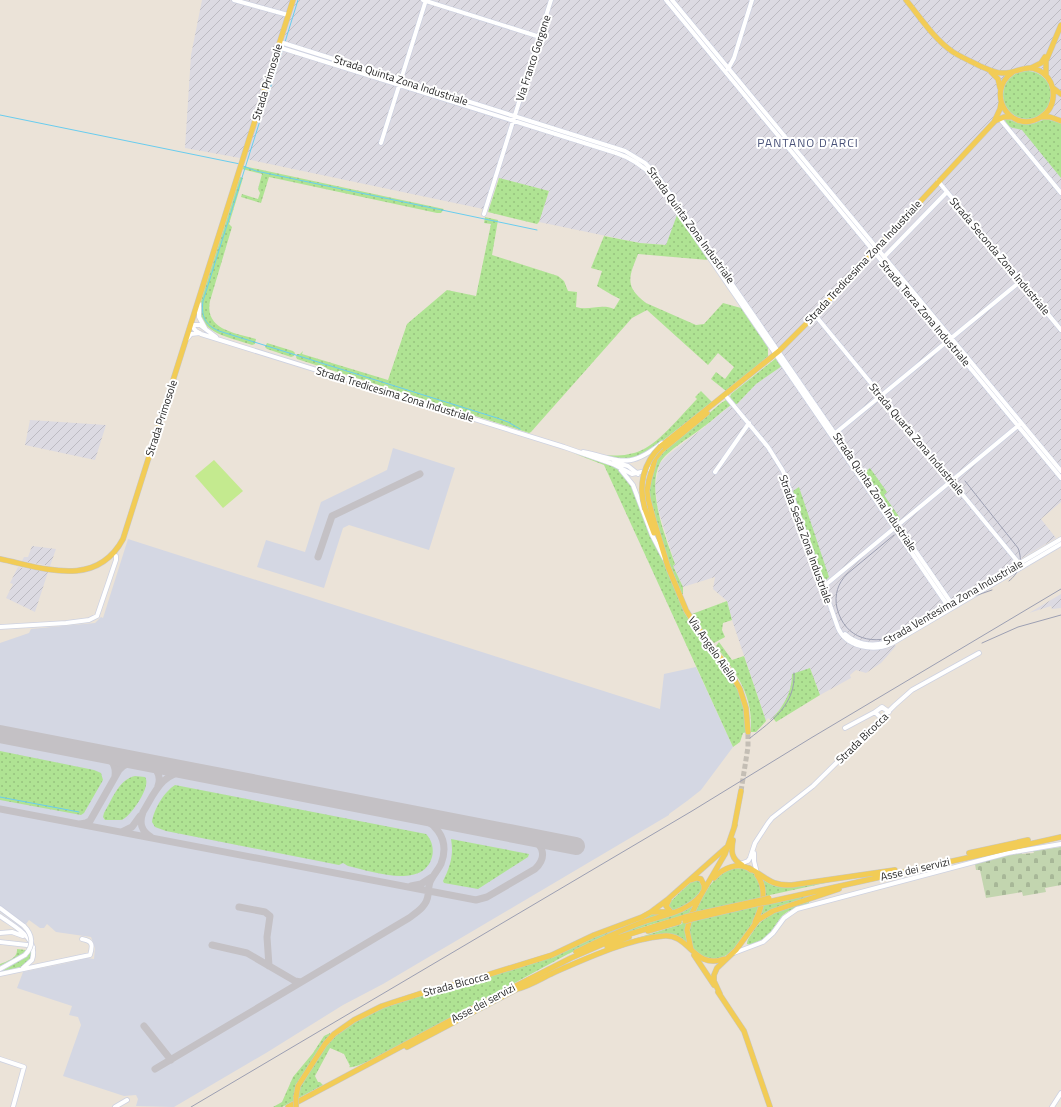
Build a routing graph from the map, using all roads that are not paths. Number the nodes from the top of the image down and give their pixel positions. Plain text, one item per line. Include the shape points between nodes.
1 (234, 0) edge
2 (293, 0) edge
3 (425, 0) edge
4 (551, 0) edge
5 (666, 0) edge
6 (672, 0) edge
7 (678, 0) edge
8 (752, 0) edge
9 (906, 0) edge
10 (676, 5) junction
11 (674, 10) junction
12 (288, 16) junction
13 (1061, 25) edge
14 (540, 37) junction
15 (279, 44) junction
16 (1049, 52) junction
17 (1030, 68) junction
18 (987, 69) junction
19 (727, 70) junction
20 (1013, 72) junction
21 (1046, 76) junction
22 (400, 82) junction
23 (1053, 88) junction
24 (1000, 90) junction
25 (1061, 94) edge
26 (1001, 103) junction
27 (1013, 117) junction
28 (1041, 117) junction
29 (514, 118) junction
30 (1000, 119) junction
31 (1061, 121) edge
32 (994, 122) junction
33 (381, 143) dead end
34 (628, 155) junction
35 (938, 181) junction
36 (947, 192) junction
37 (1061, 193) edge
38 (484, 214) dead end
39 (875, 250) junction
40 (884, 257) junction
41 (900, 281) junction
42 (1021, 281) junction
43 (201, 292) junction
44 (815, 315) junction
45 (191, 325) junction
46 (205, 328) junction
47 (1061, 330) edge
48 (201, 334) junction
49 (216, 338) junction
50 (950, 340) junction
51 (186, 341) junction
52 (769, 345) junction
53 (777, 353) junction
54 (768, 361) junction
55 (725, 395) junction
56 (881, 396) junction
57 (698, 416) junction
58 (749, 423) junction
59 (1020, 425) junction
60 (834, 435) junction
61 (1029, 436) junction
62 (574, 450) junction
63 (588, 453) junction
64 (655, 459) junction
65 (618, 467) junction
66 (1061, 471) edge
67 (715, 472) dead end
68 (638, 474) junction
69 (1061, 478) edge
70 (952, 481) junction
71 (647, 491) junction
72 (896, 526) junction
73 (1061, 539) edge
74 (1061, 544) edge
75 (1050, 548) junction
76 (116, 556) dead end
77 (664, 558) junction
78 (0, 559) edge
79 (1021, 565) junction
80 (668, 567) junction
81 (823, 586) junction
82 (951, 606) junction
83 (0, 627) edge
84 (838, 628) joint
85 (979, 653) dead end
86 (875, 712) junction
87 (889, 712) junction
88 (882, 719) junction
89 (845, 728) dead end
90 (748, 732) tunnel mouth
91 (740, 791) tunnel mouth
92 (735, 825) junction
93 (1061, 833) edge
94 (1061, 837) edge
95 (758, 839) junction
96 (1061, 844) edge
97 (729, 845) junction
98 (744, 866) junction
99 (924, 867) junction
100 (895, 870) junction
101 (757, 873) junction
102 (759, 879) junction
103 (687, 883) junction
104 (707, 884) junction
105 (677, 891) junction
106 (702, 892) junction
107 (768, 900) junction
108 (0, 908) edge
109 (651, 912) junction
110 (673, 912) junction
111 (0, 916) edge
112 (685, 919) junction
113 (752, 928) junction
114 (1, 934) edge
115 (82, 939) dead end
116 (744, 940) junction
117 (30, 941) junction
118 (0, 942) edge
119 (757, 946) junction
120 (33, 947) junction
121 (692, 952) junction
122 (730, 955) junction
123 (0, 969) edge
124 (21, 970) junction
125 (0, 974) edge
126 (516, 989) junction
127 (504, 992) junction
128 (720, 994) junction
129 (0, 1060) edge
130 (1061, 1093) edge
131 (127, 1100) dead end
132 (13, 1107) edge
133 (115, 1107) edge
134 (288, 1107) edge
135 (296, 1107) edge
136 (770, 1107) edge
137 (1052, 1107) edge

1 - 12 street
2 - 12 main road, Strada Primosole
3 - 14 street
3 - 22 street
4 - 14 street, Via Franco Gorgone
5 - 11 street, Strada Terza Zona Industriale
6 - 10 street, Strada Terza Zona Industriale
7 - 10 street
8 - 19 street via 734,58
9 - 18 main road via 940,41 966,60
10 - 11 street
10 - 19 street, Strada Terza Zona Industriale
11 - 19 street, Strada Terza Zona Industriale
12 - 15 main road, Strada Primosole
13 - 16 main road
14 - 29 street, Via Franco Gorgone
15 - 22 street, Strada Quinta Zona Industriale
15 - 43 main road, Strada Primosole
16 - 17 main road via 1041,63
16 - 21 main road
17 - 20 main road
17 - 21 main road
18 - 20 main road via 1003,73
18 - 24 main road via 998,79
19 - 39 street, Strada Terza Zona Industriale
20 - 24 main road via 1004,80
21 - 23 main road
22 - 29 street, Strada Quinta Zona Industriale
22 - 33 street
23 - 25 main road
23 - 28 main road via 1052,105
24 - 26 main road
26 - 27 main road via 1006,112
26 - 32 main road
27 - 28 main road via 1021,121 1033,121
27 - 30 main road
28 - 31 main road
29 - 34 street, Strada Quinta Zona Industriale
29 - 38 street, Via Franco Gorgone
30 - 32 main road
30 - 37 street
32 - 35 main road, Strada Tredicesima Zona Industriale
34 - 52 street, Strada Quinta Zona Industriale via 655,178
34 - 53 street, Strada Quinta Zona Industriale via 645,162 658,174
35 - 36 street, Strada Seconda Zona Industriale
35 - 39 main road, Strada Tredicesima Zona Industriale
36 - 40 street
36 - 42 street, Strada Seconda Zona Industriale
39 - 40 street, Strada Terza Zona Industriale
39 - 41 street, Strada Terza Zona Industriale
39 - 44 main road, Strada Tredicesima Zona Industriale
40 - 41 street, Strada Terza Zona Industriale
41 - 50 street, Strada Terza Zona Industriale
42 - 47 street, Strada Seconda Zona Industriale
42 - 50 street
43 - 45 main road, Strada Primosole
43 - 46 street via 198,313
44 - 53 main road, Strada Tredicesima Zona Industriale
44 - 56 street, Strada Quarta Zona Industriale
45 - 46 street via 198,324
45 - 48 street
45 - 51 main road, Strada Primosole
46 - 49 street
48 - 49 street, Strada Tredicesima Zona Industriale
48 - 51 street via 191,334
49 - 62 street, Strada Tredicesima Zona Industriale
50 - 56 street
50 - 59 street, Strada Terza Zona Industriale
51 - 78 main road, Strada Primosole via 125,531 115,550 95,566 71,572
52 - 53 street, Strada Quinta Zona Industriale
52 - 54 street
53 - 54 main road, Strada Tredicesima Zona Industriale
53 - 60 street, Strada Quinta Zona Industriale
54 - 55 main road, Strada Tredicesima Zona Industriale
55 - 57 main road
55 - 58 street, Strada Sesta Zona Industriale
55 - 64 main road
56 - 60 street
56 - 70 street, Strada Quarta Zona Industriale
57 - 63 street via 637,459 615,460
57 - 77 main road, bridge via 661,446 650,461 643,478 645,509
58 - 67 street
58 - 81 street, Strada Sesta Zona Industriale via 783,471
59 - 61 street, Strada Terza Zona Industriale
59 - 70 street
60 - 72 street, Strada Quinta Zona Industriale
61 - 66 street, Strada Terza Zona Industriale
61 - 69 street, Strada Terza Zona Industriale
62 - 63 street
62 - 65 street
63 - 68 street via 628,466
64 - 68 street via 646,471
64 - 71 main road
65 - 68 street
65 - 77 street via 633,485 652,535
68 - 71 street
70 - 72 street
70 - 79 street, Strada Quarta Zona Industriale
71 - 80 main road
72 - 81 street
72 - 82 street, Strada Quinta Zona Industriale
73 - 75 street, Strada Ventesima Zona Industriale
74 - 75 street, Strada Ventesima Zona Industriale
75 - 79 street, Strada Ventesima Zona Industriale
76 - 83 street via 97,616 89,620 66,623
77 - 80 main road
79 - 82 street, Strada Ventesima Zona Industriale
80 - 90 main road, Via Angelo Aiello via 690,617 738,683 744,702
81 - 84 street, Strada Sesta Zona Industriale
82 - 84 street, Strada Ventesima Zona Industriale via 884,647 867,648 848,640
85 - 87 street, Strada Bicocca via 912,690
86 - 87 street via 882,707
86 - 88 street
86 - 89 street
87 - 88 street, Strada Bicocca
88 - 95 street, Strada Bicocca via 813,786 772,818
91 - 92 main road
92 - 97 main road
92 - 98 main road via 732,853 734,860
93 - 100 main road, Asse dei servizi
94 - 99 main road, Asse dei servizi
95 - 98 street
95 - 101 street via 754,857
96 - 119 street via 1008,853 797,909 784,918 769,938
97 - 103 main road
97 - 104 main road
98 - 101 main road
98 - 102 main road
98 - 104 main road via 723,870
99 - 107 main road, Asse dei servizi
99 - 113 main road via 840,889 773,911 758,920
100 - 101 main road via 787,885 773,883
100 - 107 main road, Asse dei servizi
101 - 102 street
102 - 113 main road via 763,901
103 - 105 main road
103 - 106 main road via 699,878 704,883
104 - 106 main road
105 - 109 main road
105 - 110 main road via 666,904 667,909
106 - 110 main road via 690,906
106 - 121 main road via 687,930
107 - 112 main road, bridge
108 - 123 street, bridge via 30,932 32,941 25,955
109 - 110 main road
109 - 135 main road, Strada Bicocca, bridge via 552,955 382,1006 354,1020 325,1044 298,1086
110 - 127 main road via 590,945 517,982
111 - 117 street
112 - 126 main road, Asse dei servizi via 598,950
112 - 127 main road, Asse dei servizi via 640,930 590,949
113 - 116 main road
114 - 117 street via 12,932
115 - 124 street via 91,942 90,955
116 - 119 street via 747,946
116 - 122 main road
117 - 120 street
118 - 120 street
119 - 122 street
120 - 124 street via 32,960
121 - 122 main road via 708,961 720,960
121 - 126 main road via 676,937 657,937 627,944
121 - 128 main road
122 - 128 main road via 720,964 714,975
124 - 125 street
126 - 135 main road, Asse dei servizi
127 - 134 main road, Asse dei servizi
128 - 136 main road via 744,1031
129 - 132 street via 24,1067
130 - 137 street
131 - 133 street

